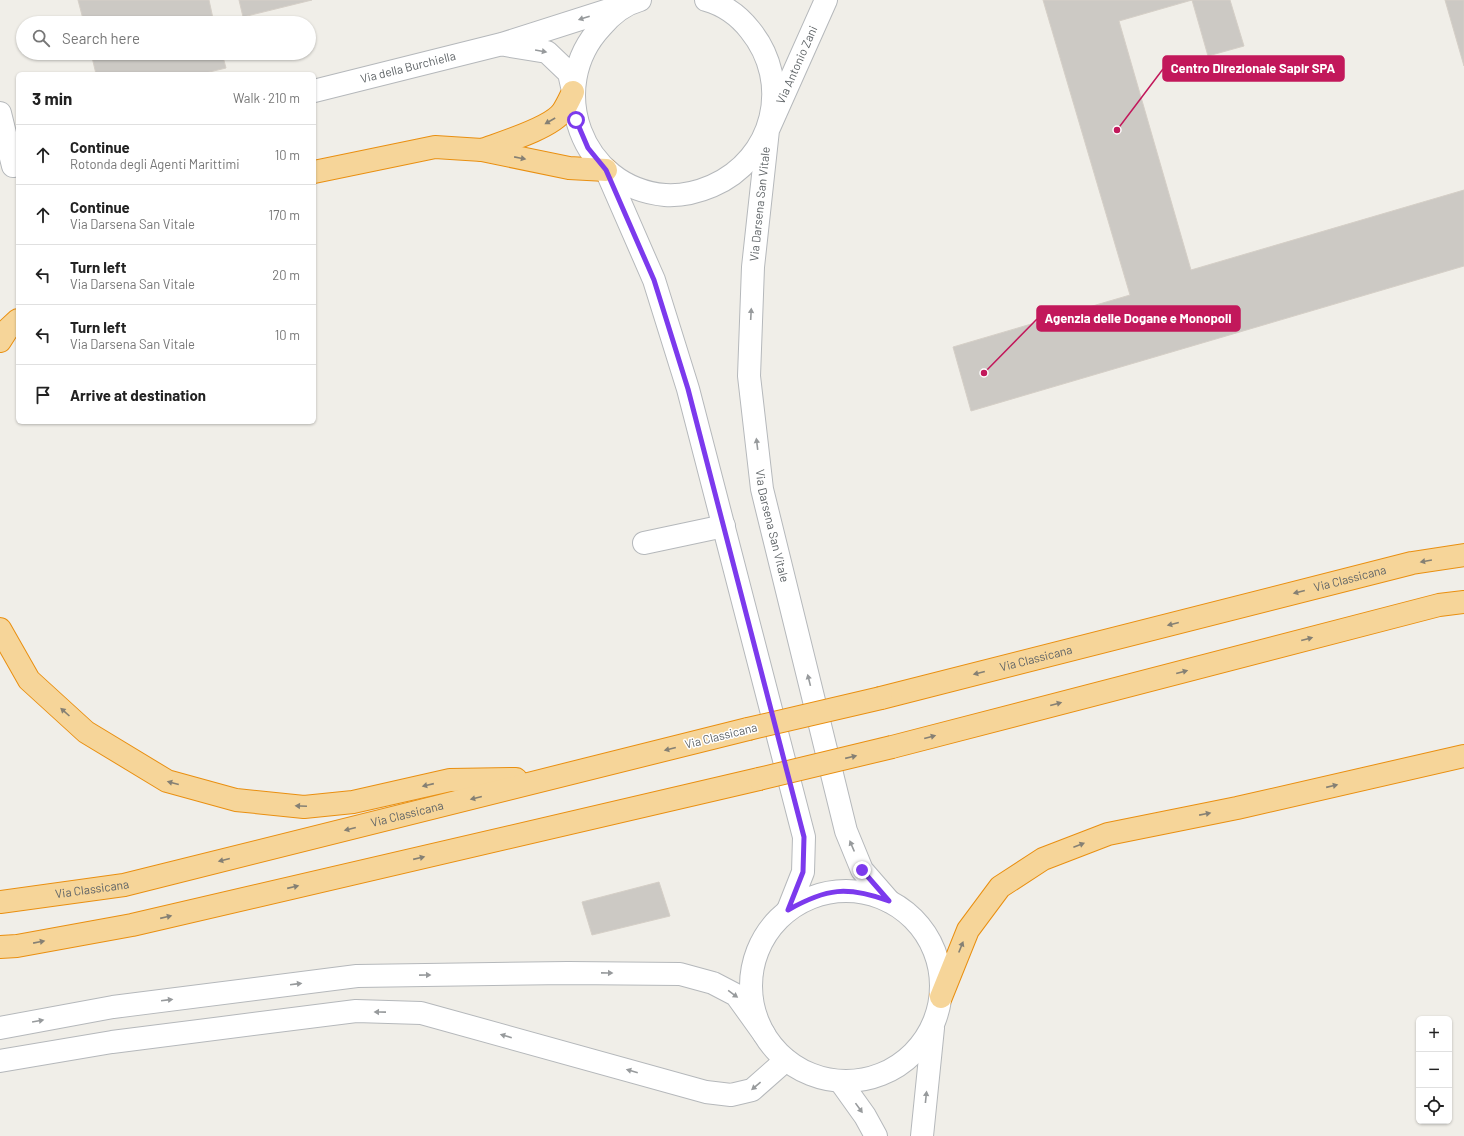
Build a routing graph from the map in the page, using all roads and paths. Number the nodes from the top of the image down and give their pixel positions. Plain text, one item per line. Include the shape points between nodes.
1 (706, 0) edge
2 (826, 0) edge
3 (637, 1) edge
4 (502, 44) junction
5 (316, 90) edge
6 (573, 92) junction
7 (0, 113) edge
8 (768, 130) junction
9 (482, 150) junction
10 (10, 167) edge
11 (606, 170) junction
12 (316, 172) edge
13 (16, 308) edge
14 (0, 319) edge
15 (16, 322) edge
16 (0, 341) edge
17 (724, 526) junction
18 (644, 543) dead end
19 (1464, 555) edge
20 (1464, 602) edge
21 (0, 629) edge
22 (1464, 756) edge
23 (551, 779) junction
24 (889, 901) junction
25 (0, 902) edge
26 (788, 910) junction
27 (0, 947) edge
28 (941, 996) junction
29 (934, 1024) junction
30 (0, 1028) edge
31 (764, 1034) junction
32 (786, 1060) junction
33 (0, 1061) edge
34 (840, 1081) junction
35 (876, 1136) edge
36 (922, 1136) edge

1 - 8 street via 716,3 742,20 760,43 772,71 774,101
2 - 8 street, Via Antonio Zani
3 -> 4 street, Via della Burchiella
3 - 6 street via 610,16 591,38 578,64
4 - 5 street, Via della Burchiella
4 -> 6 street, Via della Burchiella via 547,52 569,73
6 -> 9 highway via 563,112 555,119 535,130
6 - 11 street via 576,120 588,148
7 - 10 street
8 - 11 street via 751,158 727,180 697,192 665,195 634,187
24 -> 8 street, Via Darsena San Vitale via 862,870 846,830 762,489 748,376 753,267
9 -> 11 highway via 569,168
9 - 12 highway via 435,147
11 - 17 street, Via Darsena San Vitale via 654,280 688,389
13 - 14 highway
15 - 16 highway
17 - 18 street
17 - 26 street, Via Darsena San Vitale via 804,837 803,872
19 -> 23 highway, Via Classicana, bridge via 1412,563
27 -> 20 highway, bridge via 132,925 758,779 892,747 1439,605
23 -> 21 highway via 450,780 353,802 304,807 236,800 167,781 86,732 29,680
28 -> 22 highway via 968,930 1000,887 1043,859 1108,834 1238,808
23 -> 25 highway, Via Classicana via 124,885
24 - 26 street, Via Darsena San Vitale via 864,892 838,891 812,897
24 - 28 street, Via Darsena San Vitale via 913,917 930,940 940,968
26 - 31 street, Via Darsena San Vitale via 767,932 760,945 751,975 753,1005
28 - 29 street, Via Darsena San Vitale
29 - 34 street, Via Darsena San Vitale via 918,1049 896,1068 869,1079
36 -> 29 street, Via Darsena San Vitale
30 -> 31 street via 114,1007 357,976 568,973 680,974 713,983 736,995
31 - 32 street, Via Darsena San Vitale
32 -> 33 street via 752,1090 731,1095 706,1092 421,1013 356,1011 112,1042
32 - 34 street, Via Darsena San Vitale via 811,1075
34 -> 35 street

